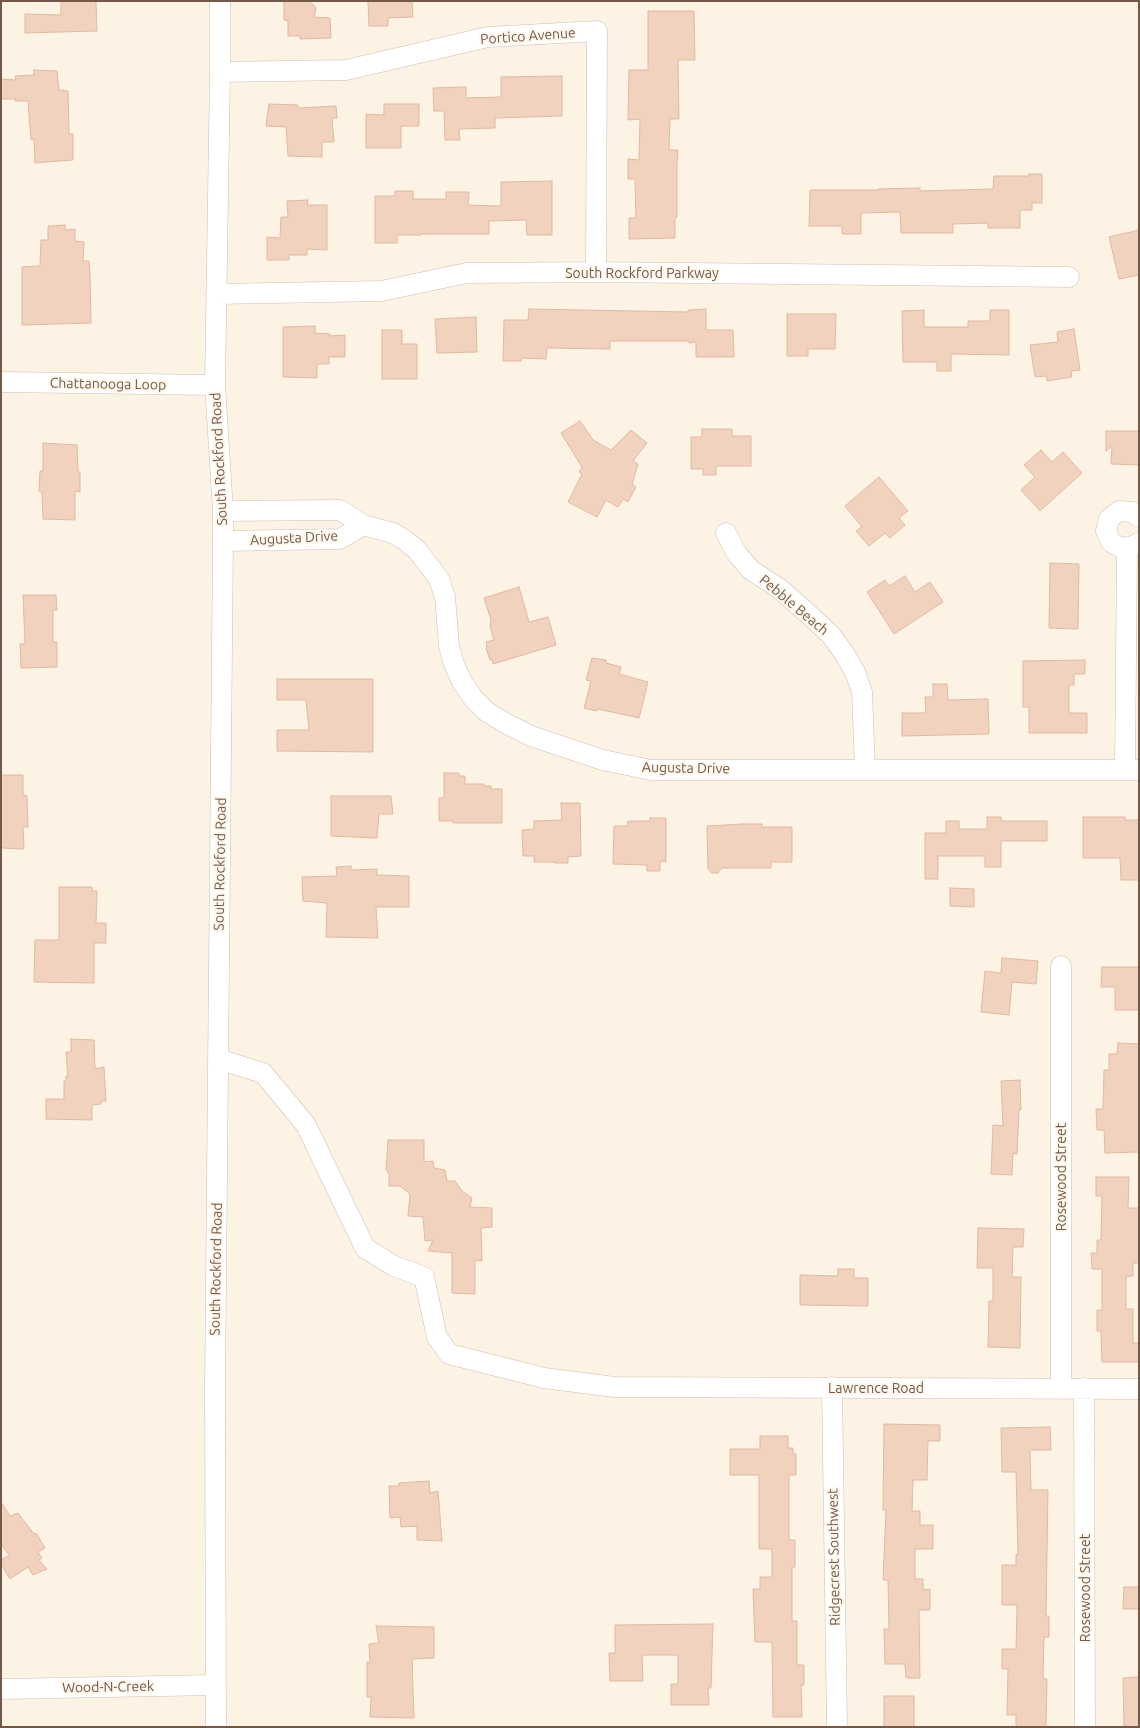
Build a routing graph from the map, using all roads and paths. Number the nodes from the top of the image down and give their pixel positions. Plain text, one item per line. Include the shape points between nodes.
1 (220, 1) edge
2 (220, 72) junction
3 (596, 272) junction
4 (1069, 277) dead end
5 (216, 294) junction
6 (1, 382) edge
7 (215, 385) junction
8 (223, 511) junction
9 (1139, 517) edge
10 (363, 525) junction
11 (726, 532) dead end
12 (223, 541) junction
13 (1133, 545) edge
14 (865, 769) junction
15 (1132, 770) edge
16 (1061, 966) dead end
17 (218, 1059) junction
18 (832, 1388) junction
19 (1061, 1388) junction
20 (1084, 1388) junction
21 (1139, 1388) edge
22 (215, 1685) junction
23 (1, 1689) edge
24 (216, 1727) edge
25 (837, 1727) edge
26 (1085, 1727) edge

1 - 2 street, South Rockford Road
2 - 3 street, Portico Avenue via 346,70 488,37 597,31
2 - 5 street, South Rockford Road
3 - 4 street, South Rockford Parkway
3 - 5 street, South Rockford Parkway via 467,273 381,291
5 - 7 street, South Rockford Road
6 - 7 street, Chattanooga Loop
7 - 8 street, South Rockford Road
8 - 10 street, Augusta Drive via 340,510
8 - 12 street, South Rockford Road
9 - 13 street via 1132,512 1119,511 1106,525 1111,542 1121,548
10 - 12 street, Augusta Drive via 340,539
10 - 14 street, Augusta Drive via 386,531 416,550 439,579 445,596 449,646 462,682 487,712 531,736 603,760 650,770
11 - 14 street, Pebble Beach via 737,554 751,570 806,611 831,634 844,652 862,692
12 - 17 street, South Rockford Road
13 - 15 street
14 - 15 street, Augusta Drive
16 - 19 street, Rosewood Street
17 - 18 street, Lawrence Road via 263,1074 306,1125 365,1248 394,1266 424,1277 437,1337 449,1354 544,1378 614,1387
17 - 22 street, South Rockford Road
18 - 19 street, Lawrence Road
18 - 25 street, Ridgecrest Southwest
19 - 20 street, Lawrence Road
20 - 21 street, Lawrence Road
20 - 26 street, Rosewood Street
22 - 23 street, Wood-N-Creek
22 - 24 street, South Rockford Road

